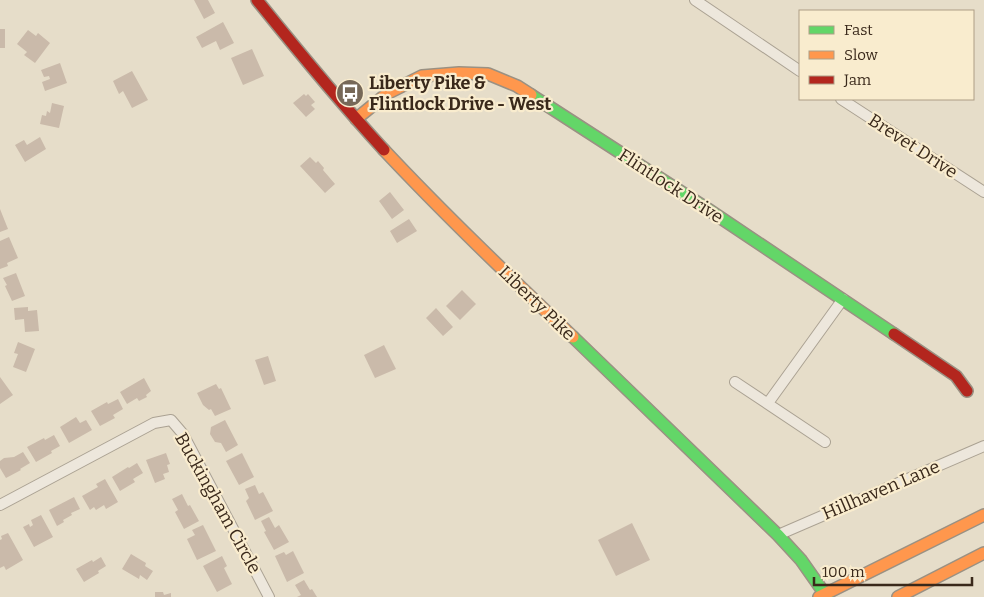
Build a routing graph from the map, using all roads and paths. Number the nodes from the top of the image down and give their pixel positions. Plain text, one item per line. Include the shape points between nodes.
1 (257, 0) edge
2 (695, 0) edge
3 (799, 70) edge
4 (843, 100) edge
5 (356, 119) junction
6 (984, 192) edge
7 (842, 299) junction
8 (735, 382) dead end
9 (966, 391) dead end
10 (768, 403) junction
11 (825, 442) dead end
12 (984, 446) edge
13 (0, 505) edge
14 (984, 515) edge
15 (778, 535) junction
16 (984, 553) edge
17 (824, 596) edge
18 (269, 597) edge
19 (898, 597) edge

1 - 5 main road, Liberty Pike
2 - 3 street
4 - 6 street, Brevet Drive
5 - 7 main road, Flintlock Drive via 388,94 422,76 488,74 517,86
5 - 15 main road, Liberty Pike via 422,191
7 - 9 main road, Flintlock Drive via 951,372
7 - 10 street
8 - 10 street
10 - 11 street
12 - 15 street, Hillhaven Lane
13 - 18 street, Buckingham Circle via 154,423 171,420 183,434
14 - 17 main road
15 - 17 main road, Liberty Pike via 801,560
16 - 19 main road

